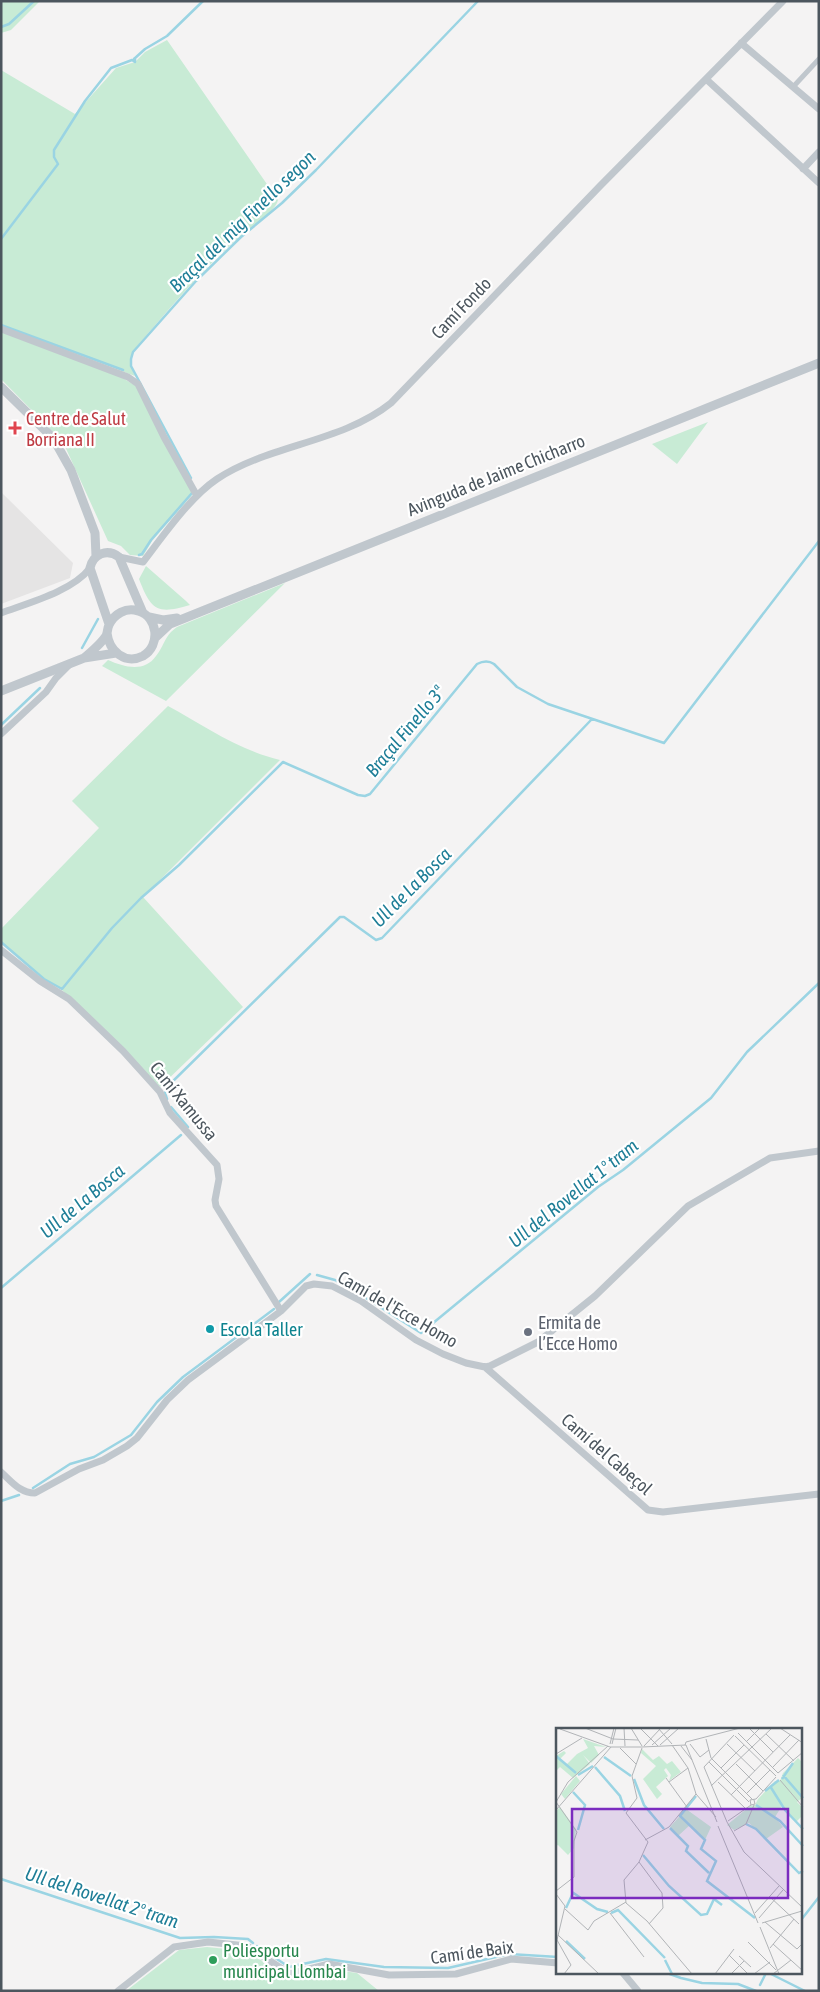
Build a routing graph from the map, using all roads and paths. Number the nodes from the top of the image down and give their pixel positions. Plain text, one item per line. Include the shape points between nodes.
1 (782, 1) edge
2 (741, 43) junction
3 (819, 59) edge
4 (706, 79) junction
5 (793, 87) junction
6 (819, 109) edge
7 (819, 152) edge
8 (803, 168) junction
9 (819, 183) edge
10 (1, 329) edge
11 (819, 363) edge
12 (1, 387) edge
13 (197, 496) junction
14 (95, 533) junction
15 (115, 555) junction
16 (96, 556) junction
17 (90, 568) junction
18 (1, 614) edge
19 (146, 615) junction
20 (185, 618) junction
21 (108, 629) junction
22 (155, 638) junction
23 (116, 653) junction
24 (84, 658) junction
25 (72, 662) junction
26 (1, 691) edge
27 (1, 734) edge
28 (1, 950) edge
29 (819, 1151) edge
30 (281, 1311) junction
31 (485, 1367) junction
32 (1, 1472) edge
33 (819, 1494) edge
34 (556, 1962) edge
35 (624, 1974) edge
36 (118, 1991) edge
37 (638, 1991) edge

1 - 2 street, Camí Fondo
2 - 4 street, Camí Fondo
2 - 5 street
3 - 5 street
4 - 8 street
4 - 13 street, Camí Fondo via 391,403 369,418 231,471
5 - 6 street
7 - 8 street
8 - 9 street
10 - 13 street via 128,377 138,384
11 - 20 street, Avinguda de Jaime Chicharro
12 - 14 street via 53,438 71,470
13 - 15 street, Camí Fondo via 143,562
14 - 15 street
14 - 16 street
15 - 16 street via 106,552
15 - 19 street
16 - 17 street
17 - 18 street via 68,587
17 - 21 street
19 - 20 street via 163,620
19 - 21 street via 126,610 116,615
19 - 22 street via 154,627
20 - 22 street via 170,624
21 - 23 street via 109,644
21 - 24 street via 96,648
22 - 23 street via 151,648 137,658 126,658
23 - 24 street
24 - 25 street
25 - 26 street
25 - 27 street via 46,692
28 - 30 street, Camí Xamussa via 40,981 70,999 98,1026 160,1092 170,1113 217,1165 216,1206
29 - 31 street via 770,1158 688,1206 596,1296 538,1342
30 - 31 street, Camí de l'Ecce Homo via 306,1286 332,1286 361,1301 416,1340 443,1354
30 - 32 street, Camí de l'Ecce Homo via 188,1380 167,1400 137,1438 115,1454 78,1469 35,1493 21,1490
31 - 33 street, Camí del Cabeçol via 648,1510 663,1512
34 - 36 street, Camí de Baix via 511,1959 456,1974 390,1975 329,1964 290,1974 247,1946 208,1942 174,1947
35 - 37 street

